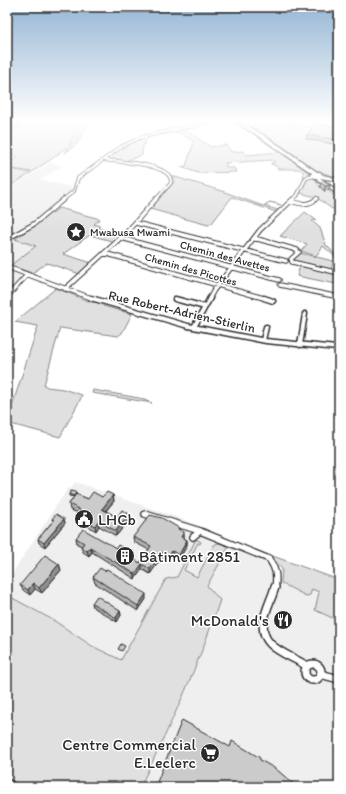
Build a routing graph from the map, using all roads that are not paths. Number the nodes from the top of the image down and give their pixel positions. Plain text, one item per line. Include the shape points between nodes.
1 (293, 159) edge
2 (104, 160) joint
3 (317, 176) junction
4 (339, 180) edge
5 (339, 194) edge
6 (317, 198) dead end
7 (291, 201) junction
8 (136, 223) junction
9 (121, 238) junction
10 (254, 238) junction
11 (7, 239) edge
12 (245, 250) junction
13 (104, 253) junction
14 (286, 261) dead end
15 (7, 267) edge
16 (232, 267) junction
17 (339, 273) edge
18 (27, 275) junction
19 (279, 280) dead end
20 (280, 285) dead end
21 (218, 286) junction
22 (65, 289) junction
23 (7, 297) edge
24 (339, 297) edge
25 (175, 299) dead end
26 (273, 301) dead end
27 (205, 307) junction
28 (305, 314) dead end
29 (194, 327) junction
30 (266, 327) dead end
31 (263, 340) junction
32 (300, 345) junction
33 (339, 346) edge
34 (145, 514) dead end
35 (200, 531) junction
36 (193, 538) dead end
37 (307, 666) junction
38 (320, 674) junction
39 (339, 679) edge
40 (7, 783) edge
41 (13, 787) edge

1 - 3 main road
2 - 8 street via 153,167 164,171 170,178 170,186
2 - 11 street via 78,178 76,188 72,192 22,232
3 - 4 main road
3 - 5 main road
3 - 7 street via 306,178 298,195
6 - 7 street via 309,204
7 - 10 street
8 - 9 street
8 - 12 street
9 - 13 street
9 - 16 street, Chemin des Avettes
10 - 12 street
10 - 17 street via 298,251 292,262
12 - 14 street
12 - 16 street
13 - 21 street, Chemin des Picottes
13 - 22 street
15 - 18 street, Rue Robert-Adrien-Stierlin
16 - 19 street, Chemin des Avettes
16 - 21 street
18 - 22 street, Rue Robert-Adrien-Stierlin
18 - 23 street
20 - 24 street
21 - 26 street, Chemin des Picottes
21 - 27 street
22 - 29 street, Rue Robert-Adrien-Stierlin via 108,304
25 - 27 street
27 - 29 street
28 - 32 street
29 - 31 street, Rue Robert-Adrien-Stierlin
30 - 31 street, Rue Robert-Adrien-Stierlin
31 - 32 street, Rue Robert-Adrien-Stierlin
32 - 33 street, Rue Robert-Adrien-Stierlin
34 - 35 street
35 - 36 street
35 - 37 street via 264,556 274,563 277,580 263,622 264,634 276,649
37 - 38 street via 316,666
37 - 38 street via 305,673 310,679 317,680
38 - 39 street
40 - 41 street

